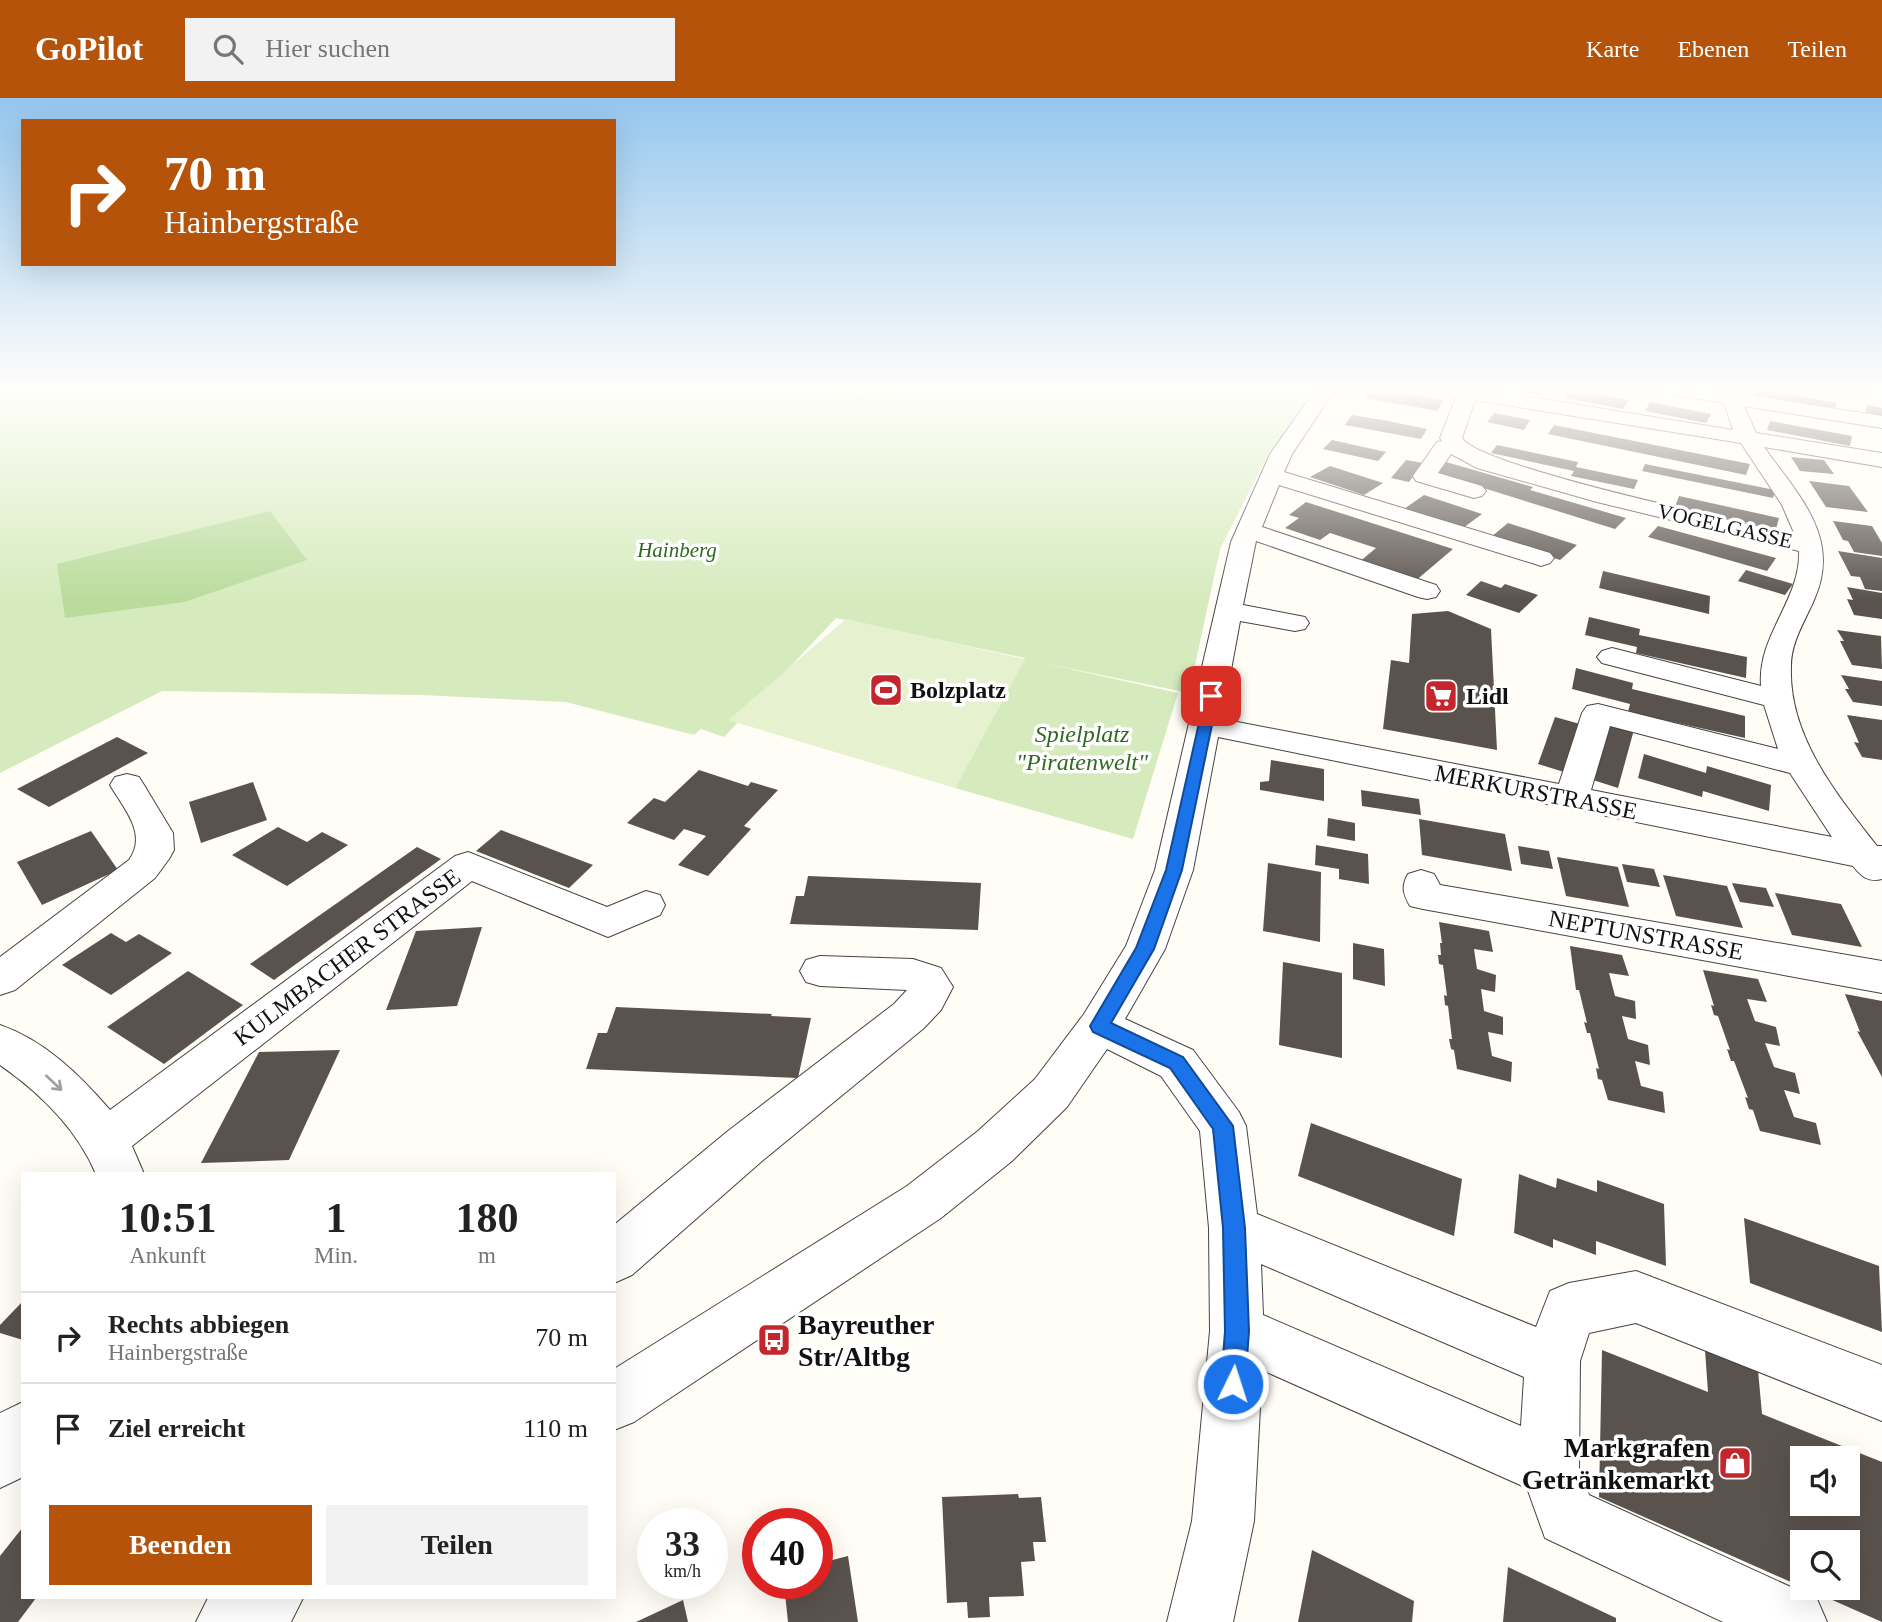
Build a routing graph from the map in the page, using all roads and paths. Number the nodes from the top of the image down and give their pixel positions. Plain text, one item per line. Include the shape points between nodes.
1 (1279, 459) edge
2 (1436, 459) edge
3 (1476, 459) edge
4 (1764, 459) edge
5 (1271, 475) junction
6 (1474, 491) dead end
7 (1248, 530) junction
8 (1811, 546) junction
9 (1541, 558) dead end
10 (1427, 591) dead end
11 (1229, 611) junction
12 (1295, 623) dead end
13 (1612, 657) dead end
14 (1777, 699) junction
15 (1205, 725) junction
16 (1803, 766) junction
17 (127, 785) dead end
18 (1571, 799) junction
19 (1877, 864) edge
20 (1421, 883) dead end
21 (646, 905) dead end
22 (820, 971) dead end
23 (1882, 977) edge
24 (0, 979) edge
25 (1099, 1026) junction
26 (0, 1043) edge
27 (112, 1157) edge
28 (1234, 1228) junction
29 (616, 1256) edge
30 (1237, 1331) junction
31 (1552, 1362) junction
32 (1882, 1393) edge
33 (616, 1401) edge
34 (21, 1433) edge
35 (0, 1459) edge
36 (1549, 1468) junction
37 (269, 1599) edge
38 (271, 1599) edge
39 (229, 1622) edge
40 (280, 1622) edge
41 (1200, 1622) edge
42 (1794, 1622) edge

1 - 5 street
2 - 6 street via 1424,476
3 - 8 street, VOGELGASSE via 1605,497
4 - 8 street via 1799,510
5 - 7 street
5 - 9 street
7 - 10 street
7 - 11 street
8 - 14 street via 1813,570 1777,653
11 - 12 street
11 - 15 street
13 - 14 street
14 - 16 street
15 - 18 street, MERKURSTRASSE
15 - 25 street via 1174,870 1145,949
16 - 18 street via 1598,713
16 - 19 street
17 - 24 street via 155,833 156,850 142,869
18 - 19 street, MERKURSTRASSE
20 - 23 street, NEPTUNSTRASSE via 1423,896
21 - 27 street, KULMBACHER STRASSE via 608,923 468,865
22 - 29 street via 913,975 926,979 932,988 909,1016
25 - 28 street via 1177,1063 1223,1126
25 - 33 street via 1051,1093 995,1146 924,1202
26 -> 27 street via 25,1056 59,1087
28 - 30 street
28 - 31 street
30 - 36 street
30 - 41 street via 1223,1521
31 - 32 street via 1569,1310 1636,1297
31 - 36 street
34 - 35 street
36 - 42 street via 1567,1516
37 - 39 street
38 - 40 street

